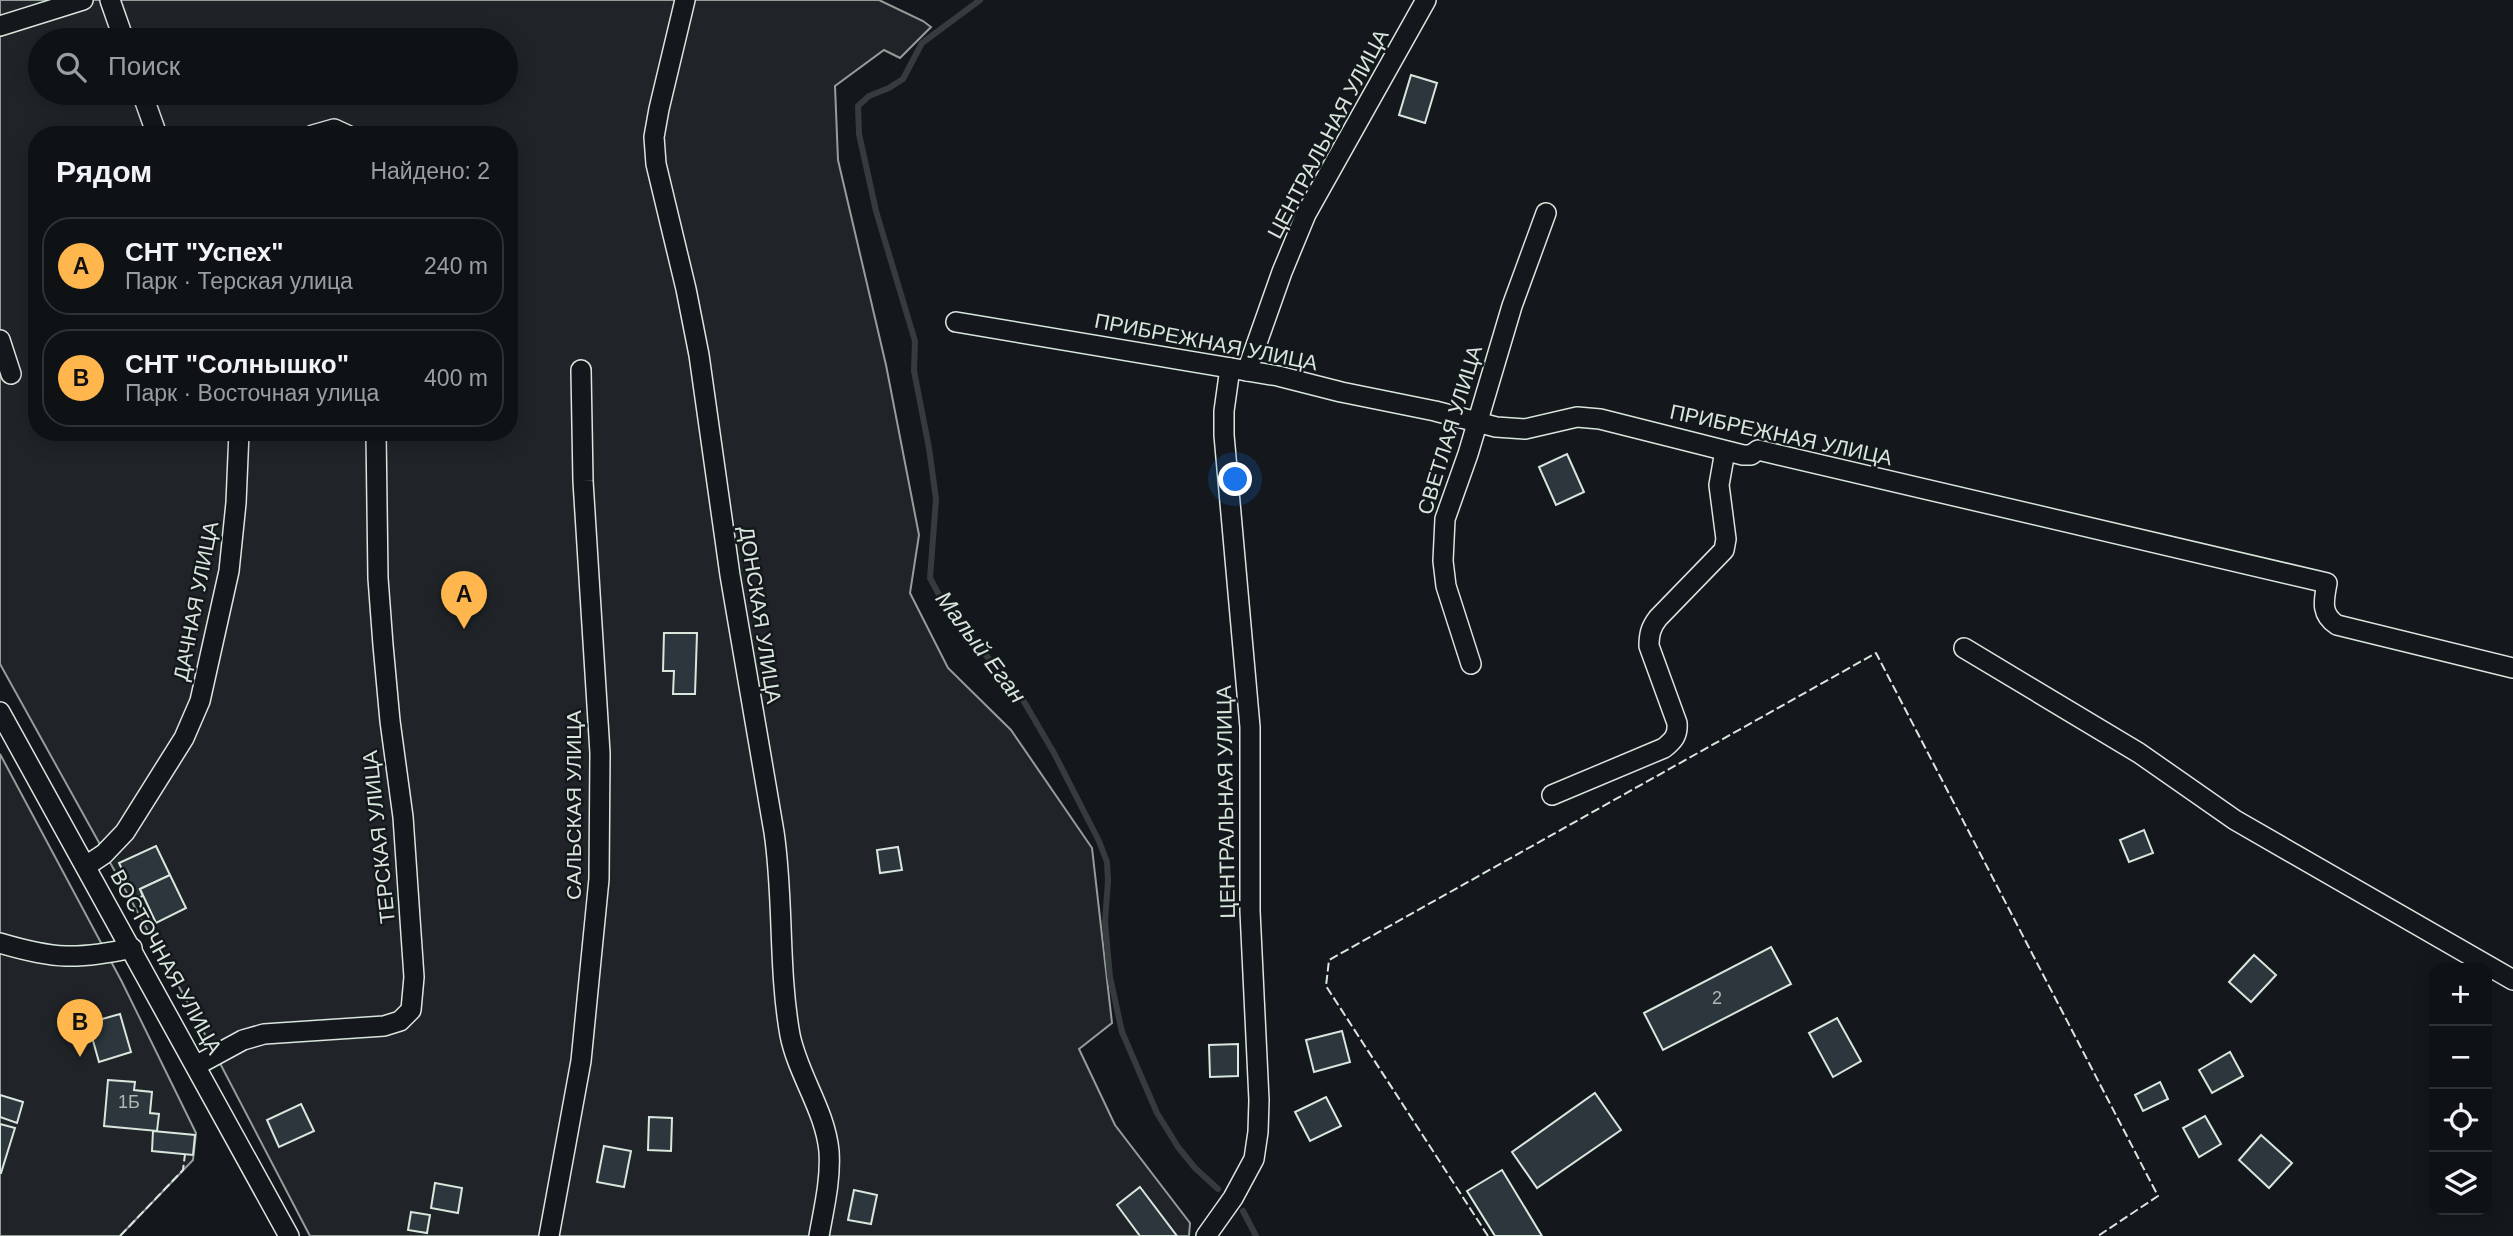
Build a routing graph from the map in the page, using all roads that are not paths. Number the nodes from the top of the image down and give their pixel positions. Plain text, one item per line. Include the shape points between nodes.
1 (83, 0) edge
2 (110, 0) edge
3 (685, 0) edge
4 (1426, 0) edge
5 (0, 26) edge
6 (120, 28) edge
7 (146, 105) edge
8 (154, 126) edge
9 (1546, 213) dead end
10 (956, 322) dead end
11 (0, 340) edge
12 (581, 370) dead end
13 (1238, 370) junction
14 (11, 373) dead end
15 (1477, 422) junction
16 (239, 441) edge
17 (376, 441) edge
18 (1726, 451) junction
19 (1964, 648) dead end
20 (1471, 664) dead end
21 (2513, 668) edge
22 (0, 712) edge
23 (1552, 796) dead end
24 (86, 866) junction
25 (0, 943) edge
26 (132, 948) junction
27 (2513, 980) edge
28 (197, 1065) junction
29 (1210, 1230) edge
30 (289, 1236) edge
31 (549, 1236) edge
32 (819, 1236) edge

1 - 5 street
2 - 6 street
3 - 32 street, ДОНСКАЯ УЛИЦА via 654,137 656,164 699,355 732,588 774,832 790,1036 829,1150
4 - 13 street, ЦЕНТРАЛЬНАЯ УЛИЦА via 1306,214
7 - 8 street
9 - 15 street, СВЕТЛАЯ УЛИЦА
10 - 13 street, ПРИБРЕЖНАЯ УЛИЦА
11 - 14 street
12 - 31 street, САЛЬСКАЯ УЛИЦА via 583,481 600,753 599,879 581,1061
13 - 15 street, ПРИБРЕЖНАЯ УЛИЦА
13 - 29 street, ЦЕНТРАЛЬНАЯ УЛИЦА via 1224,411 1224,435 1250,727 1250,911 1259,1110 1254,1159
15 - 18 street, ПРИБРЕЖНАЯ УЛИЦА via 1525,429 1577,417 1600,418
15 - 20 street, СВЕТЛАЯ УЛИЦА via 1445,519 1443,539 1446,586
16 - 24 street, ДАЧНАЯ УЛИЦА via 229,572 200,701 184,738 125,832
17 - 28 street, ТЕРСКАЯ УЛИЦА via 378,578 409,882 414,977 411,1010 400,1021 384,1026 264,1034
18 - 21 street, ПРИБРЕЖНАЯ УЛИЦА via 1751,455 1758,450 2327,583 2325,612 2337,625
18 - 23 street via 1719,485 1724,550 1651,626 1649,636 1678,733 1664,748
19 - 27 street via 2139,753 2235,820
22 - 24 street, ВОСТОЧНАЯ УЛИЦА
24 - 26 street, ВОСТОЧНАЯ УЛИЦА
25 - 26 street via 51,957 101,955
26 - 28 street, ВОСТОЧНАЯ УЛИЦА
28 - 30 street, ВОСТОЧНАЯ УЛИЦА

